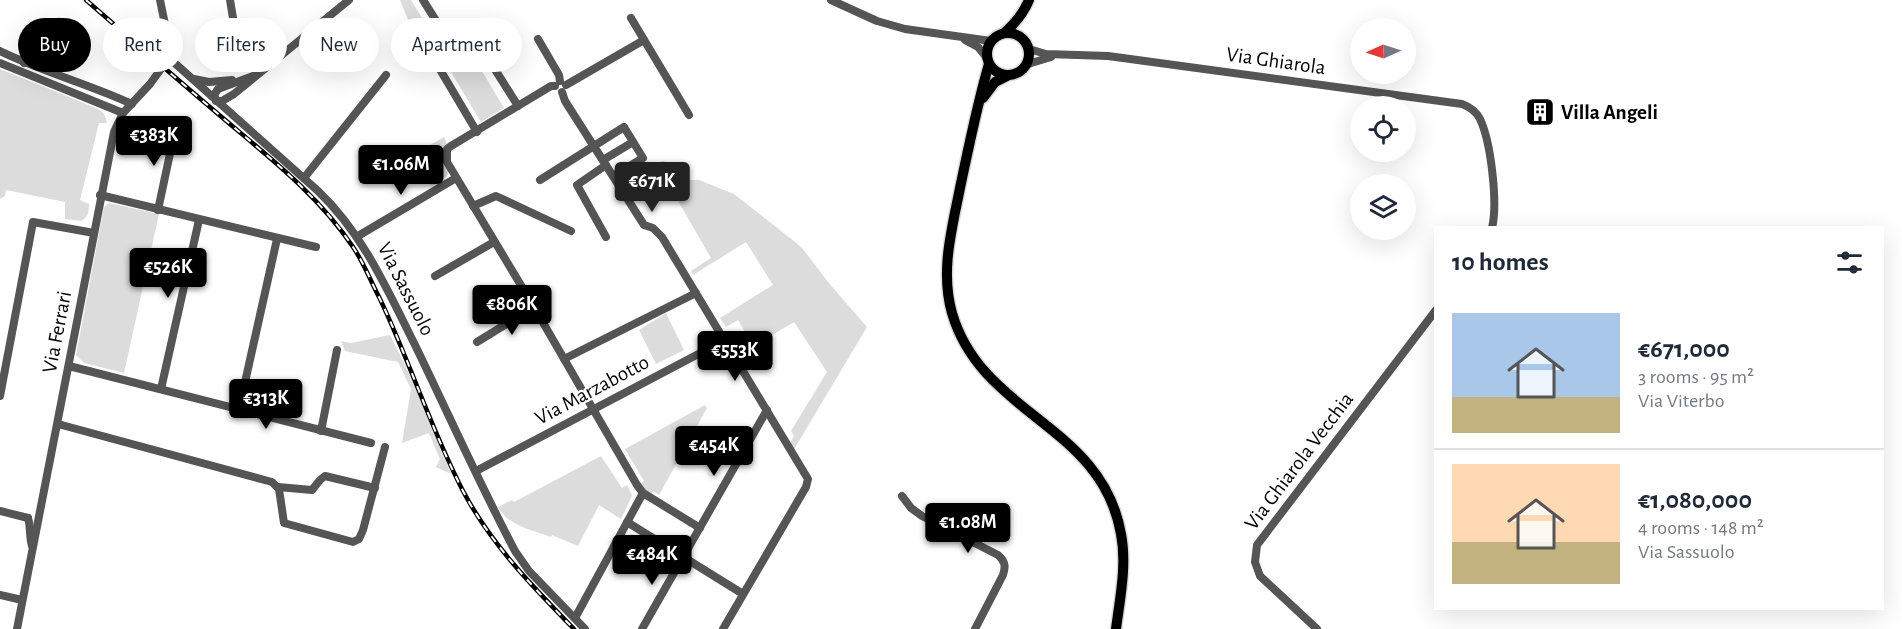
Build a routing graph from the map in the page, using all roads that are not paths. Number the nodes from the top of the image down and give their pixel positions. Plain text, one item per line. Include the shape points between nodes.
1 (160, 0) edge
2 (230, 0) edge
3 (349, 0) edge
4 (423, 0) edge
5 (831, 0) edge
6 (848, 4) edge
7 (1027, 5) edge
8 (164, 18) edge
9 (233, 18) edge
10 (434, 18) edge
11 (631, 18) dead end
12 (1003, 33) junction
13 (959, 37) junction
14 (1023, 38) junction
15 (538, 39) dead end
16 (644, 40) junction
17 (991, 40) junction
18 (1029, 49) junction
19 (0, 51) edge
20 (1057, 55) junction
21 (18, 60) edge
22 (988, 61) junction
23 (0, 63) edge
24 (1028, 64) junction
25 (183, 70) edge
26 (47, 72) edge
27 (158, 72) edge
28 (441, 72) edge
29 (497, 72) edge
30 (258, 74) junction
31 (386, 75) dead end
32 (1007, 76) junction
33 (192, 78) junction
34 (244, 79) junction
35 (561, 86) junction
36 (239, 89) junction
37 (216, 101) junction
38 (132, 104) junction
39 (518, 106) junction
40 (976, 108) junction
41 (123, 113) junction
42 (230, 114) junction
43 (689, 115) dead end
44 (175, 130) dead end
45 (477, 132) junction
46 (633, 142) junction
47 (594, 146) junction
48 (605, 163) junction
49 (613, 176) junction
50 (304, 178) junction
51 (456, 178) junction
52 (540, 180) dead end
53 (100, 195) junction
54 (473, 206) junction
55 (158, 210) junction
56 (199, 220) junction
57 (1492, 226) edge
58 (571, 231) dead end
59 (94, 233) junction
60 (358, 236) junction
61 (606, 237) dead end
62 (277, 239) junction
63 (494, 242) junction
64 (316, 247) dead end
65 (435, 276) dead end
66 (696, 293) junction
67 (534, 307) junction
68 (1434, 313) edge
69 (725, 340) junction
70 (477, 342) dead end
71 (337, 350) dead end
72 (564, 359) junction
73 (69, 366) junction
74 (161, 389) junction
75 (0, 396) edge
76 (238, 409) junction
77 (593, 410) junction
78 (767, 410) junction
79 (58, 424) junction
80 (321, 431) junction
81 (371, 443) dead end
82 (385, 447) dead end
83 (476, 471) junction
84 (278, 487) junction
85 (375, 488) junction
86 (44, 491) junction
87 (643, 493) junction
88 (902, 496) dead end
89 (0, 511) edge
90 (28, 518) junction
91 (627, 522) junction
92 (700, 528) junction
93 (33, 549) junction
94 (684, 557) junction
95 (743, 594) junction
96 (0, 595) edge
97 (22, 600) junction
98 (575, 618) junction
99 (17, 629) edge
100 (585, 629) edge
101 (642, 629) edge
102 (723, 629) edge
103 (975, 629) edge
104 (1116, 629) edge
105 (1317, 629) edge

1 - 8 street
2 - 9 street
3 - 30 street
4 - 10 street
5 - 6 street
6 - 13 street via 877,21
7 - 12 main road via 1016,24
7 - 14 main road
11 - 16 street
12 - 14 main road
12 - 17 main road
13 - 17 street
13 - 22 street via 978,47
14 - 18 main road
15 - 35 street via 559,75
16 - 35 street
16 - 43 street
17 - 22 main road
18 - 20 street, Via Ghiarola
18 - 24 main road
19 - 21 street
20 - 24 street, Via Ghiarola
20 - 57 street, Via Ghiarola via 1108,56 1470,107 1483,128 1493,184
22 - 32 main road via 994,70
22 - 40 main road
23 - 41 street
24 - 32 main road via 1019,73
25 - 33 street, Via Sassuolo
26 - 38 street
27 - 38 street, Via Ferrari
28 - 45 street
29 - 39 street
30 - 34 street
30 - 36 street
31 - 50 street
32 - 40 main road via 995,82
33 - 34 street via 209,82
33 - 37 street, Via Sassuolo
34 - 37 street via 218,89
35 - 39 street via 550,86
35 - 47 street via 565,101
36 - 37 street
36 - 42 street
37 - 42 street, Via Sassuolo
38 - 41 street, Via Ferrari
39 - 45 street
40 - 104 main road via 947,265 952,311 964,343 986,375 1076,449 1107,489 1118,520 1123,553
41 - 53 street, Via Ferrari via 114,132
42 - 50 street, Via Sassuolo
44 - 55 street
45 - 51 street via 447,149 447,162
46 - 47 street via 624,127
46 - 48 street
46 - 49 street via 643,158
47 - 48 street
47 - 52 street
48 - 49 street
48 - 61 street via 577,185
49 - 66 street via 644,225 662,237
50 - 60 street, Via Sassuolo
51 - 54 street
51 - 60 street
53 - 55 street
53 - 59 street, Via Ferrari
54 - 58 street via 496,196
54 - 63 street
55 - 56 street
56 - 62 street
56 - 74 street
59 - 73 street, Via Ferrari
59 - 75 street via 33,222
60 - 83 street, Via Sassuolo
62 - 64 street
62 - 76 street
63 - 65 street
63 - 67 street
66 - 69 street
66 - 72 street
67 - 70 street
67 - 72 street
68 - 105 street, Via Ghiarola Vecchia via 1257,545 1255,562 1260,576
69 - 77 street, Via Marzabotto
69 - 78 street
71 - 80 street
72 - 77 street
73 - 74 street
73 - 79 street, Via Ferrari
74 - 76 street
76 - 80 street
77 - 83 street, Via Marzabotto
77 - 87 street
78 - 92 street
78 - 95 street via 808,483
79 - 84 street via 272,482
79 - 86 street, Via Ferrari
80 - 81 street
82 - 85 street
83 - 98 street, Via Sassuolo via 521,561
84 - 85 street via 312,490 325,476
84 - 85 street via 284,523 353,542 363,530
86 - 90 street
86 - 93 street, Via Ferrari
87 - 91 street
87 - 92 street
88 - 103 street via 917,513 1005,562 1003,575
89 - 90 street
90 - 93 street
91 - 94 street
91 - 98 street
92 - 94 street
93 - 97 street, Via Ferrari
94 - 95 street
94 - 101 street
95 - 102 street
96 - 97 street
97 - 99 street, Via Ferrari
98 - 100 street, Via Sassuolo

